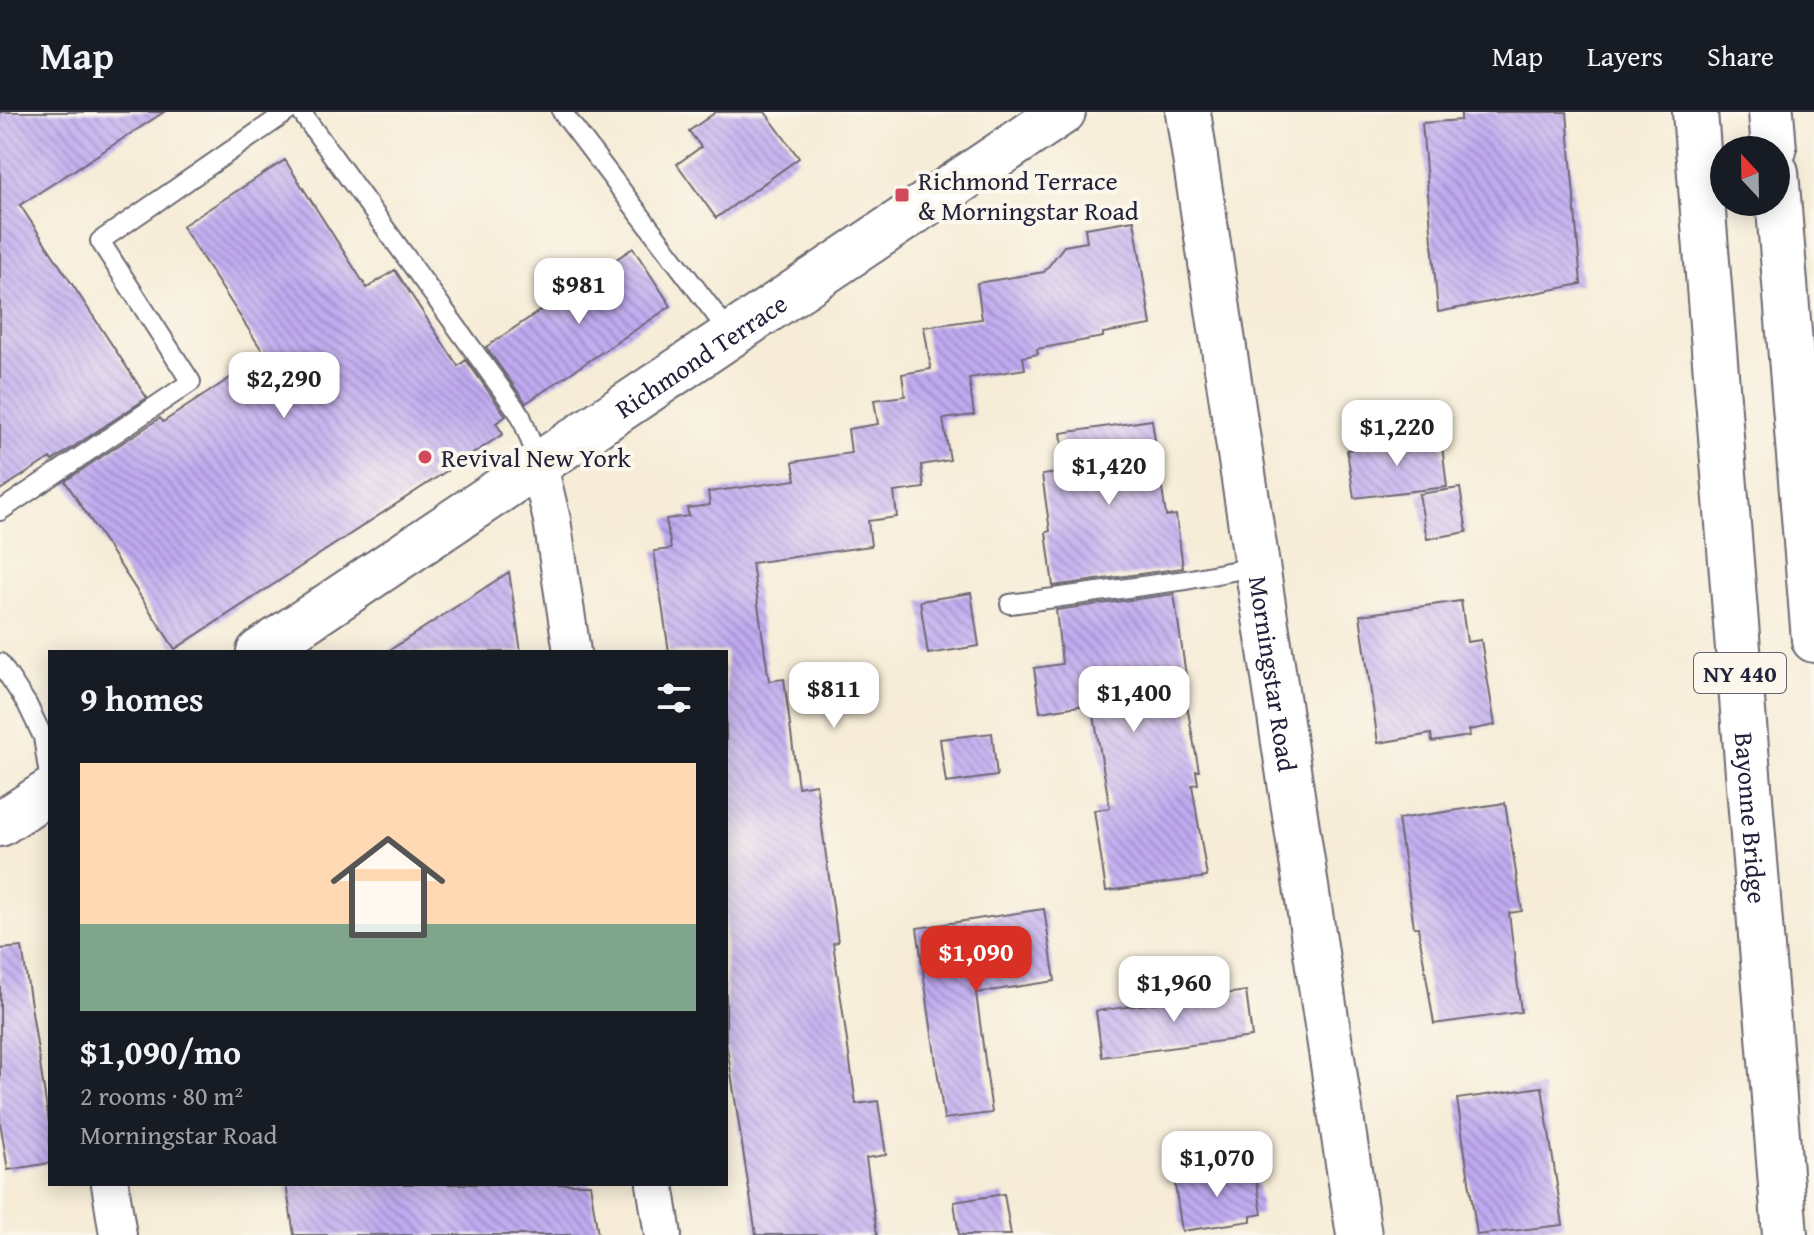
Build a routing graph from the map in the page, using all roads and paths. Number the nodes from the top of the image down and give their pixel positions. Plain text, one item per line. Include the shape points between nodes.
1 (287, 112) edge
2 (301, 112) edge
3 (562, 112) edge
4 (1063, 112) edge
5 (1188, 112) edge
6 (1695, 112) edge
7 (1771, 112) edge
8 (1773, 136) edge
9 (1780, 216) edge
10 (732, 336) junction
11 (539, 466) junction
12 (0, 511) edge
13 (1258, 566) junction
14 (1010, 604) dead end
15 (1814, 640) edge
16 (262, 650) edge
17 (572, 650) edge
18 (0, 663) edge
19 (48, 770) edge
20 (48, 792) edge
21 (0, 824) edge
22 (110, 1186) edge
23 (655, 1186) edge
24 (118, 1235) edge
25 (663, 1235) edge
26 (1359, 1235) edge
27 (1785, 1235) edge

1 - 12 lane via 100,241 191,382
2 - 11 lane via 521,416
3 - 10 lane
4 - 10 main road, Richmond Terrace
5 - 13 main road, Morningstar Road
6 - 27 main road, Bayonne Bridge / NY 440
7 - 8 main road
9 - 15 main road, NY 440
10 - 11 main road, Richmond Terrace
11 - 16 main road, Richmond Terrace
11 - 17 street
13 - 14 lane
13 - 26 main road, Morningstar Road
18 - 19 lane via 43,737
20 - 21 main road
22 - 24 street
23 - 25 street

